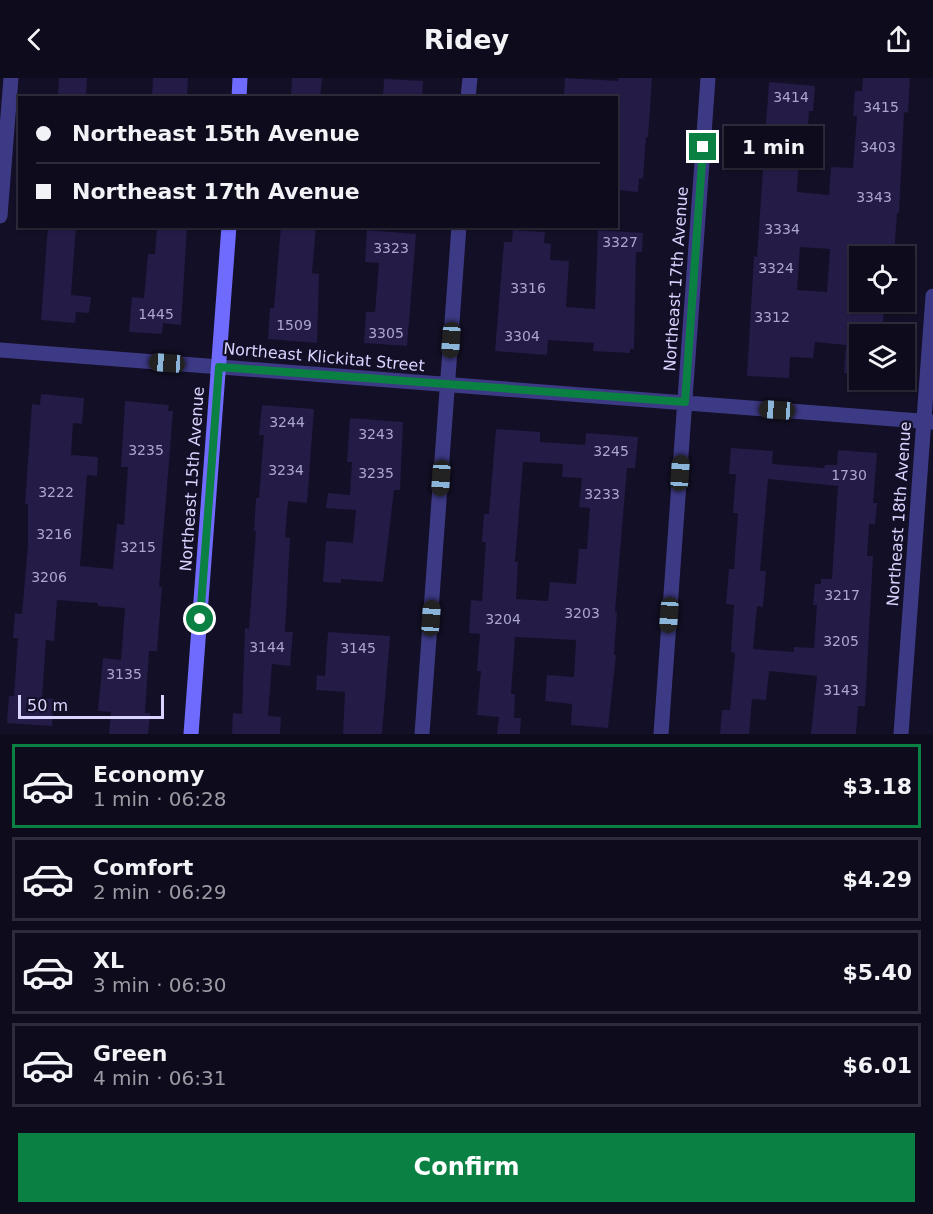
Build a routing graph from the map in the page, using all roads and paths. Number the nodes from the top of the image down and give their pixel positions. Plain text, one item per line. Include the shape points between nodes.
1 (10, 78) edge
2 (240, 78) edge
3 (470, 78) edge
4 (708, 78) edge
5 (239, 96) edge
6 (468, 96) edge
7 (0, 216) edge
8 (229, 228) edge
9 (459, 228) edge
10 (933, 296) edge
11 (0, 350) edge
12 (219, 367) junction
13 (448, 385) junction
14 (685, 402) junction
15 (928, 421) edge
16 (192, 734) edge
17 (422, 734) edge
18 (661, 734) edge
19 (900, 734) edge

1 - 7 street
2 - 5 street
3 - 6 street
4 - 14 street, Northeast 17th Avenue
8 - 12 street, Northeast 15th Avenue
9 - 13 street
10 - 15 street, Northeast 18th Avenue
11 - 12 street, Northeast Klickitat Street
12 - 13 street, Northeast Klickitat Street
12 - 16 street, Northeast 15th Avenue
13 - 14 street, Northeast Klickitat Street
13 - 17 street
14 - 15 street, Northeast Klickitat Street
14 - 18 street, Northeast 17th Avenue
15 - 19 street, Northeast 18th Avenue

